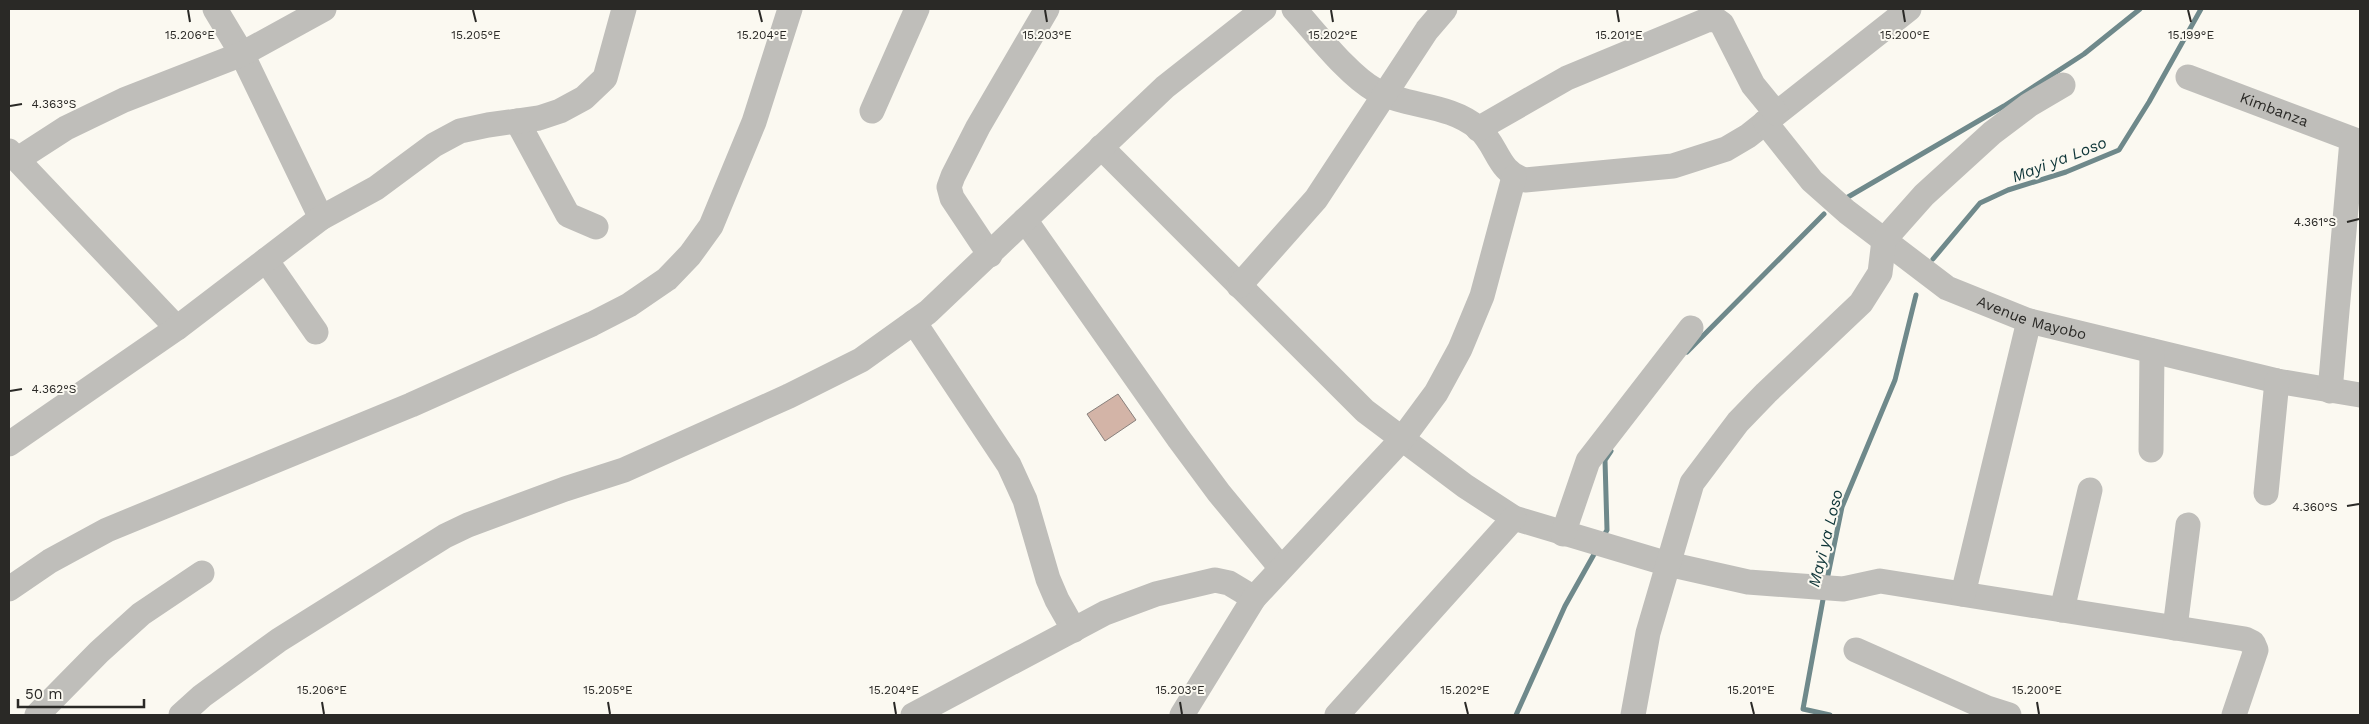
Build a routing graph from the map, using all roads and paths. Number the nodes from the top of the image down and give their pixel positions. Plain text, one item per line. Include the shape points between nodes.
1 (215, 9) edge
2 (324, 9) edge
3 (624, 9) edge
4 (790, 9) edge
5 (917, 9) edge
6 (1047, 9) edge
7 (1264, 9) edge
8 (1294, 9) edge
9 (1445, 9) edge
10 (1909, 9) edge
11 (1881, 17) edge
12 (242, 54) junction
13 (2188, 77) dead end
14 (2063, 85) dead end
15 (1386, 95) junction
16 (872, 111) dead end
17 (1771, 118) junction
18 (517, 121) junction
19 (1478, 129) junction
20 (2356, 141) edge
21 (1101, 147) junction
22 (13, 155) edge
23 (1514, 177) junction
24 (322, 218) junction
25 (1025, 220) junction
26 (596, 228) dead end
27 (1884, 240) junction
28 (990, 255) junction
29 (266, 260) junction
30 (1239, 286) junction
31 (2029, 321) junction
32 (914, 322) junction
33 (177, 328) junction
34 (1691, 328) dead end
35 (316, 332) dead end
36 (2152, 351) junction
37 (2277, 380) junction
38 (2330, 391) junction
39 (2360, 395) edge
40 (1402, 439) junction
41 (9, 444) edge
42 (2151, 450) dead end
43 (2090, 490) dead end
44 (2266, 494) dead end
45 (1514, 518) junction
46 (2188, 525) dead end
47 (1563, 534) junction
48 (1668, 564) junction
49 (1281, 568) junction
50 (202, 573) dead end
51 (9, 589) edge
52 (1963, 594) junction
53 (1254, 598) junction
54 (2062, 610) junction
55 (2175, 628) junction
56 (1074, 630) junction
57 (1856, 650) dead end
58 (929, 712) edge
59 (1998, 712) edge
60 (37, 715) edge
61 (182, 715) edge
62 (1182, 715) edge
63 (1337, 715) edge
64 (1633, 715) edge
65 (2234, 715) edge

1 - 12 street
2 - 12 street
3 - 18 street via 605,78 595,90 560,111
4 - 51 street via 754,122 710,226 690,255 667,279 629,305 411,405 107,530
5 - 16 street
6 - 28 street via 978,127 949,187 952,198
7 - 21 street via 1165,87
8 - 15 street via 1361,80
9 - 15 street via 1427,30
10 - 11 street
11 - 17 street
12 - 22 street via 124,100
12 - 24 street
13 - 20 street, Kimbanza
14 - 27 street via 1992,133 1924,195
15 - 19 street via 1448,111
15 - 30 street via 1316,199
17 - 19 street, Avenue Mayobo via 1722,24 1715,19 1567,78
17 - 23 street via 1726,149 1673,166 1544,179
17 - 27 street, Avenue Mayobo via 1812,181
18 - 24 street via 460,131 434,145 376,188
18 - 26 street via 568,215
19 - 23 street
20 - 38 street
21 - 25 street
21 - 30 street
22 - 33 street
23 - 40 street via 1482,296 1460,349 1436,393
24 - 29 street
25 - 28 street
25 - 49 street via 1178,439
27 - 31 street, Avenue Mayobo via 1947,288
27 - 48 street via 1880,273 1861,303 1749,410 1692,483
28 - 32 street
29 - 33 street
29 - 35 street
30 - 40 street via 1365,411
31 - 36 street, Avenue Mayobo
31 - 52 street
32 - 56 street via 1009,465 1025,500 1048,579
32 - 61 street via 861,360 790,396 624,470 538,499 445,536 279,640 202,696
33 - 41 street
34 - 47 street via 1588,461
36 - 37 street, Avenue Mayobo
36 - 42 street
37 - 38 street, Avenue Mayobo
37 - 44 street
38 - 39 street, Avenue Mayobo
40 - 45 street
40 - 49 street
43 - 54 street
45 - 47 street
45 - 63 street
46 - 55 street
47 - 48 street
48 - 52 street via 1748,582 1843,589 1880,581
48 - 64 street via 1648,633
49 - 53 street
50 - 60 street via 142,614
52 - 54 street
53 - 56 street via 1229,583 1215,580 1156,594 1105,613
53 - 62 street
54 - 55 street
55 - 65 street via 2253,642 2255,657
56 - 58 street
57 - 59 street

